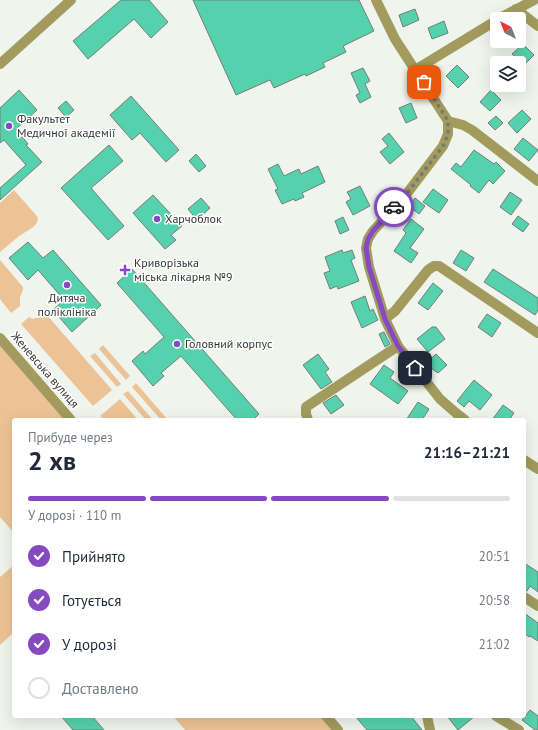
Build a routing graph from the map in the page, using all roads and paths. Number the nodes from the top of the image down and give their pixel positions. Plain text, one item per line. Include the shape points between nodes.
1 (71, 0) edge
2 (376, 0) edge
3 (534, 0) edge
4 (516, 9) junction
5 (511, 12) edge
6 (490, 24) edge
7 (538, 26) edge
8 (0, 64) edge
9 (415, 70) junction
10 (448, 121) junction
11 (538, 181) edge
12 (385, 319) junction
13 (538, 333) edge
14 (0, 338) edge
15 (398, 346) junction
16 (69, 418) edge
17 (307, 418) edge
18 (463, 418) edge
19 (526, 461) edge
20 (538, 469) edge
21 (526, 598) edge
22 (538, 606) edge
23 (328, 718) edge
24 (427, 718) edge
25 (499, 718) edge
26 (338, 730) edge
27 (430, 730) edge
28 (520, 730) edge

1 - 8 street
2 - 9 street via 394,39
3 - 4 street
4 - 5 street
4 - 7 street
6 - 9 street
9 - 10 street
10 - 11 street via 472,130
10 - 12 street via 448,134 443,146 368,239 366,248 369,267
12 - 13 street via 395,311 428,270 439,266
12 - 15 street
14 - 16 street, Женевська вулиця
15 - 17 street via 306,407
15 - 18 street via 440,399
19 - 20 street
21 - 22 street
23 - 26 street
24 - 27 street
25 - 28 street

